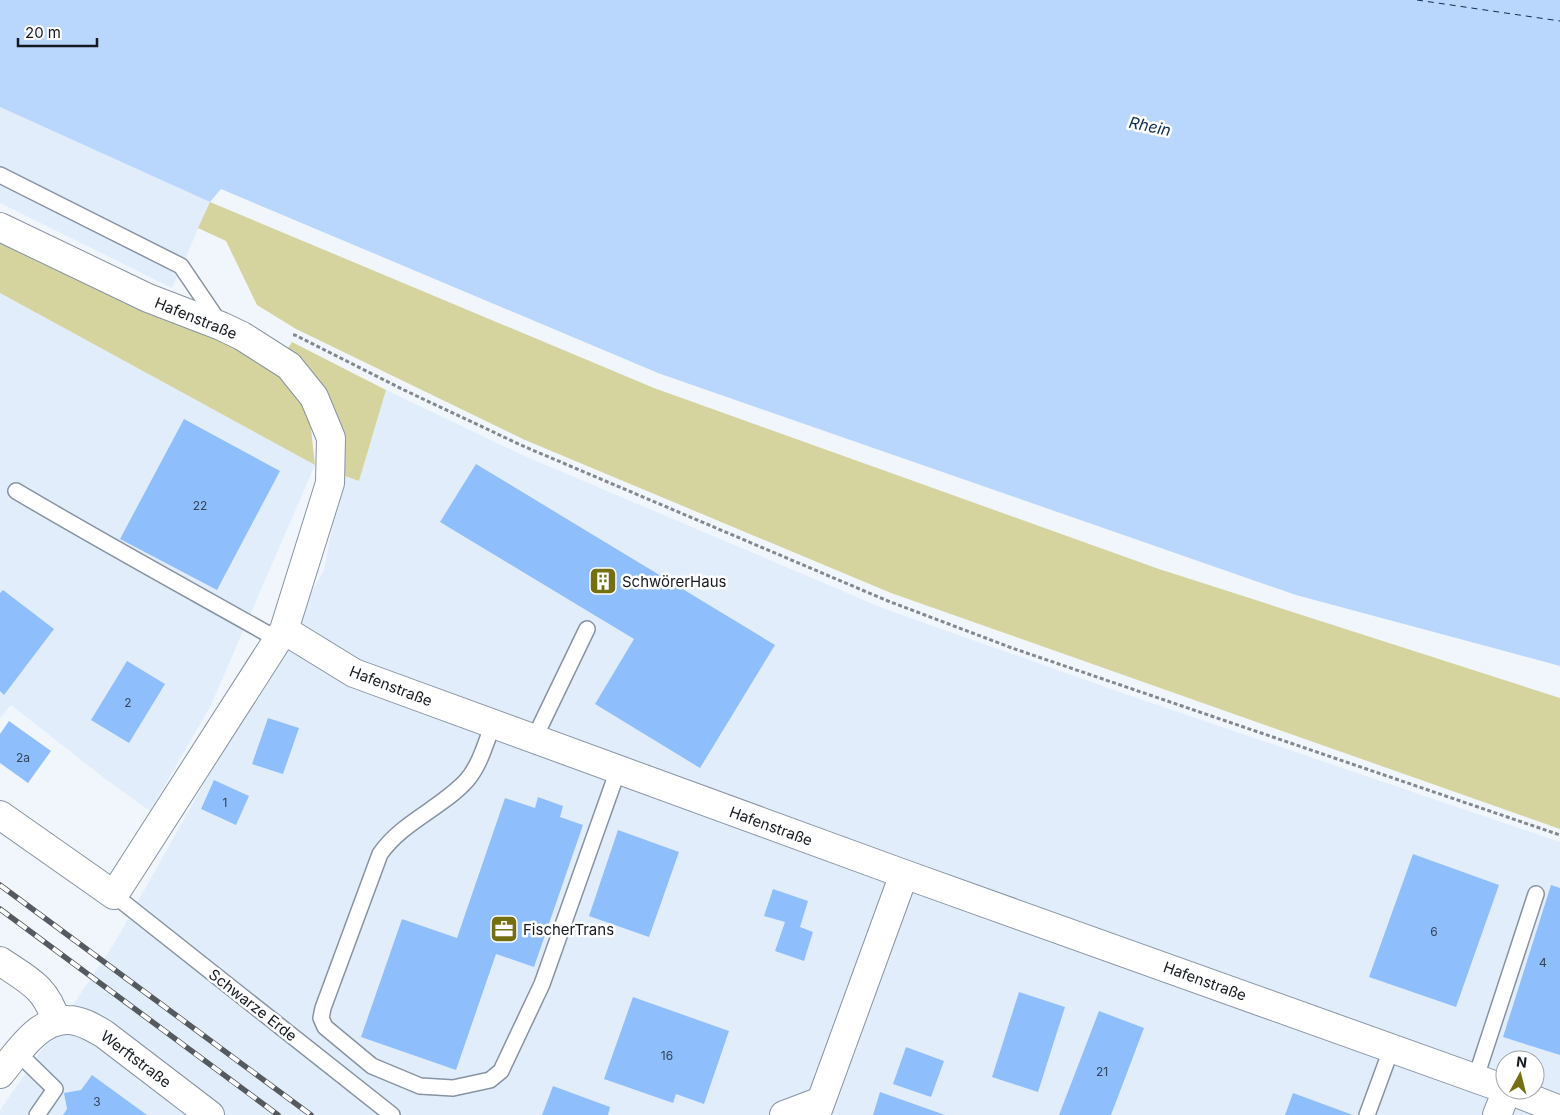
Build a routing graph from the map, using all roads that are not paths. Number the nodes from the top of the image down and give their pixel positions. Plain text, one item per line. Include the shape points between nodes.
1 (0, 175) edge
2 (0, 227) edge
3 (221, 326) junction
4 (16, 491) dead end
5 (587, 629) dead end
6 (280, 635) junction
7 (493, 724) junction
8 (534, 739) junction
9 (618, 770) junction
10 (0, 815) edge
11 (904, 874) junction
12 (1536, 894) dead end
13 (114, 895) junction
14 (0, 961) edge
15 (56, 1021) junction
16 (1392, 1048) junction
17 (18, 1053) junction
18 (0, 1074) edge
19 (1476, 1077) junction
20 (1495, 1085) edge
21 (1503, 1100) edge
22 (1534, 1100) edge
23 (819, 1108) edge
24 (1560, 1110) edge
25 (37, 1115) edge
26 (210, 1115) edge
27 (392, 1115) edge
28 (784, 1115) edge
29 (1367, 1115) edge
30 (1498, 1115) edge

1 - 3 lane via 182,266
2 - 3 street, Hafenstraße via 148,298
3 - 6 street, Hafenstraße via 288,366 314,397 331,438 330,483
4 - 6 lane via 90,535
5 - 8 lane
6 - 7 street, Hafenstraße via 354,673
6 - 13 street
7 - 8 street, Hafenstraße
7 - 9 lane via 468,779 391,839 380,854 322,1013 325,1027 372,1066 420,1086 453,1088 490,1080 501,1071 542,984
8 - 9 street, Hafenstraße
9 - 11 street, Hafenstraße
10 - 13 street, Schwarze Erde
11 - 16 street, Hafenstraße
11 - 23 street
12 - 19 lane
13 - 27 lane, Schwarze Erde
14 - 15 street via 42,991
15 - 17 street via 31,1038
15 - 26 street, Werftstraße via 69,1020 93,1027
16 - 19 street, Hafenstraße
16 - 29 lane
17 - 18 street
17 - 25 lane via 55,1089
19 - 20 street, Hafenstraße
21 - 30 street
22 - 24 street, Hafenstraße
23 - 28 street

